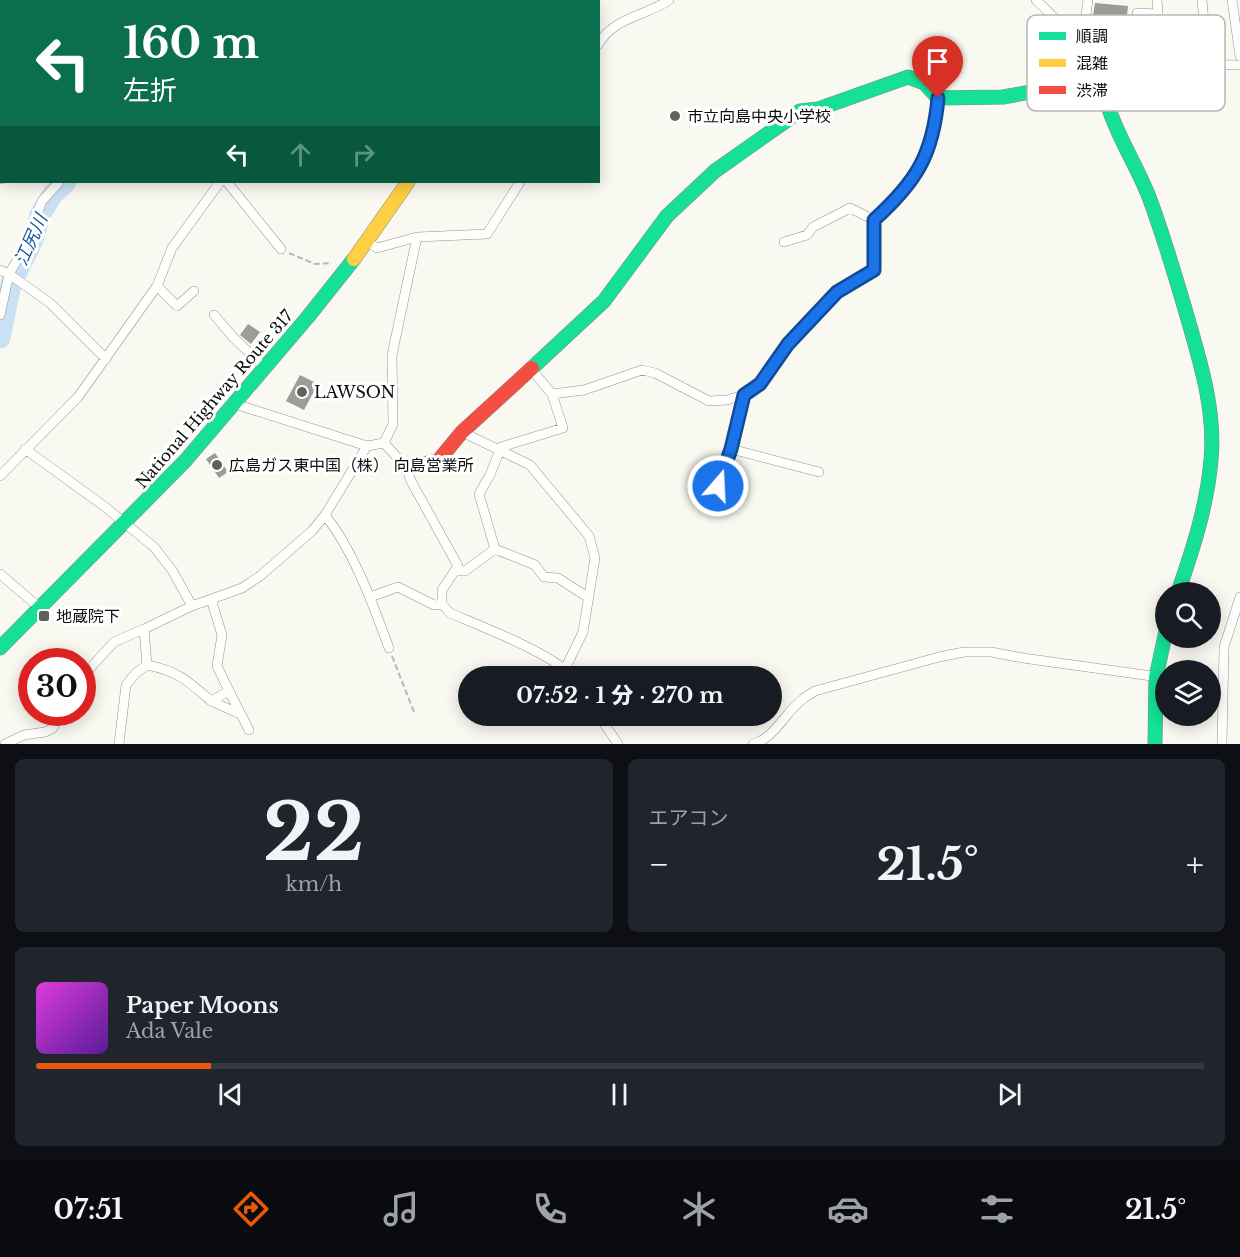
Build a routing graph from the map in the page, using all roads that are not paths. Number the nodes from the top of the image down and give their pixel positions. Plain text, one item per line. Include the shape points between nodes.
1 (669, 0) edge
2 (1036, 0) edge
3 (1088, 0) edge
4 (1157, 0) edge
5 (1202, 0) edge
6 (1232, 0) edge
7 (1051, 15) edge
8 (1086, 15) edge
9 (1137, 15) edge
10 (1203, 15) edge
11 (600, 43) edge
12 (1240, 56) edge
13 (1027, 91) edge
14 (938, 98) junction
15 (1110, 111) edge
16 (58, 183) edge
17 (219, 183) edge
18 (228, 183) edge
19 (407, 183) edge
20 (519, 183) edge
21 (874, 220) junction
22 (417, 237) junction
23 (367, 241) junction
24 (784, 242) dead end
25 (281, 249) road end
26 (9, 275) edge
27 (157, 286) junction
28 (194, 291) dead end
29 (0, 315) edge
30 (214, 315) dead end
31 (105, 359) junction
32 (265, 368) junction
33 (531, 369) junction
34 (552, 394) junction
35 (744, 395) junction
36 (235, 404) junction
37 (462, 432) junction
38 (384, 443) junction
39 (367, 446) junction
40 (25, 449) junction
41 (731, 449) junction
42 (498, 450) junction
43 (406, 467) junction
44 (819, 472) dead end
45 (0, 476) edge
46 (712, 504) dead end
47 (325, 515) junction
48 (124, 523) junction
49 (495, 549) junction
50 (455, 571) junction
51 (0, 574) edge
52 (1182, 582) edge
53 (370, 597) junction
54 (1240, 597) edge
55 (589, 598) junction
56 (211, 599) junction
57 (442, 604) junction
58 (192, 606) junction
59 (40, 608) junction
60 (144, 629) junction
61 (0, 648) edge
62 (389, 648) road end
63 (96, 662) edge
64 (147, 665) junction
65 (557, 666) edge
66 (571, 666) edge
67 (1155, 676) edge
68 (1223, 685) joint
69 (229, 691) junction
70 (211, 701) junction
71 (240, 714) junction
72 (54, 726) edge
73 (606, 726) edge
74 (1157, 726) edge
75 (249, 730) dead end
76 (6, 744) edge
77 (119, 744) edge
78 (618, 744) edge
79 (753, 744) edge
80 (1155, 744) edge
81 (1222, 744) edge

1 - 11 street via 616,24
2 - 7 street
3 - 8 street
4 - 9 street via 1158,14
5 - 10 street
6 - 12 street
13 - 14 main road via 1003,97
14 - 21 street via 928,153 907,188
14 - 33 main road via 924,83 908,77 818,109 800,111 715,171 667,216 604,301
15 - 52 main road via 1148,194 1210,404 1212,440 1205,506
16 - 26 street via 42,201
17 - 27 street via 172,248
18 - 25 street
19 - 23 main road, National Highway Route 317
20 - 22 street via 487,234
21 - 24 street via 850,208 813,227 807,235
21 - 35 street via 874,270 837,292 788,344 760,384
22 - 23 street via 377,248
22 - 38 street via 392,355 393,424
23 - 32 main road, National Highway Route 317
26 - 29 street
26 - 31 street via 50,303
27 - 28 street via 177,306
27 - 31 street
30 - 32 street
31 - 40 street via 78,397
32 - 36 main road, National Highway Route 317
33 - 34 street
33 - 37 main road
34 - 35 street via 584,390 642,370 709,401
34 - 42 street via 563,428
35 - 41 street
36 - 39 street
36 - 48 main road, National Highway Route 317 via 186,461
37 - 42 street
37 - 43 main road via 438,462
38 - 39 street
38 - 43 street
39 - 47 street
40 - 45 street
40 - 48 street
41 - 44 street
41 - 46 street
42 - 49 street via 479,494
42 - 55 street via 530,465 588,536 595,558
43 - 50 street via 458,566
47 - 53 street
47 - 56 street via 260,576 242,588
48 - 58 street via 154,547
48 - 59 main road, National Highway Route 317
49 - 50 street via 465,572
49 - 55 street via 535,565 544,577 558,578
50 - 57 street via 442,590
51 - 59 street
53 - 57 street via 398,587 434,605
53 - 62 street
54 - 68 street via 1224,647
55 - 66 street via 583,632
56 - 58 street
56 - 69 street via 222,635 217,666
57 - 65 street via 450,612 528,648
58 - 60 street
59 - 61 main road, National Highway Route 317
60 - 63 street via 114,642
60 - 64 street
64 - 70 street via 182,676
64 - 77 street via 126,685
67 - 79 street via 992,652 964,652 815,692 803,698 773,731
68 - 81 street
69 - 70 street
69 - 71 street
70 - 71 street
71 - 75 street
72 - 76 street
73 - 78 street
74 - 80 main road

